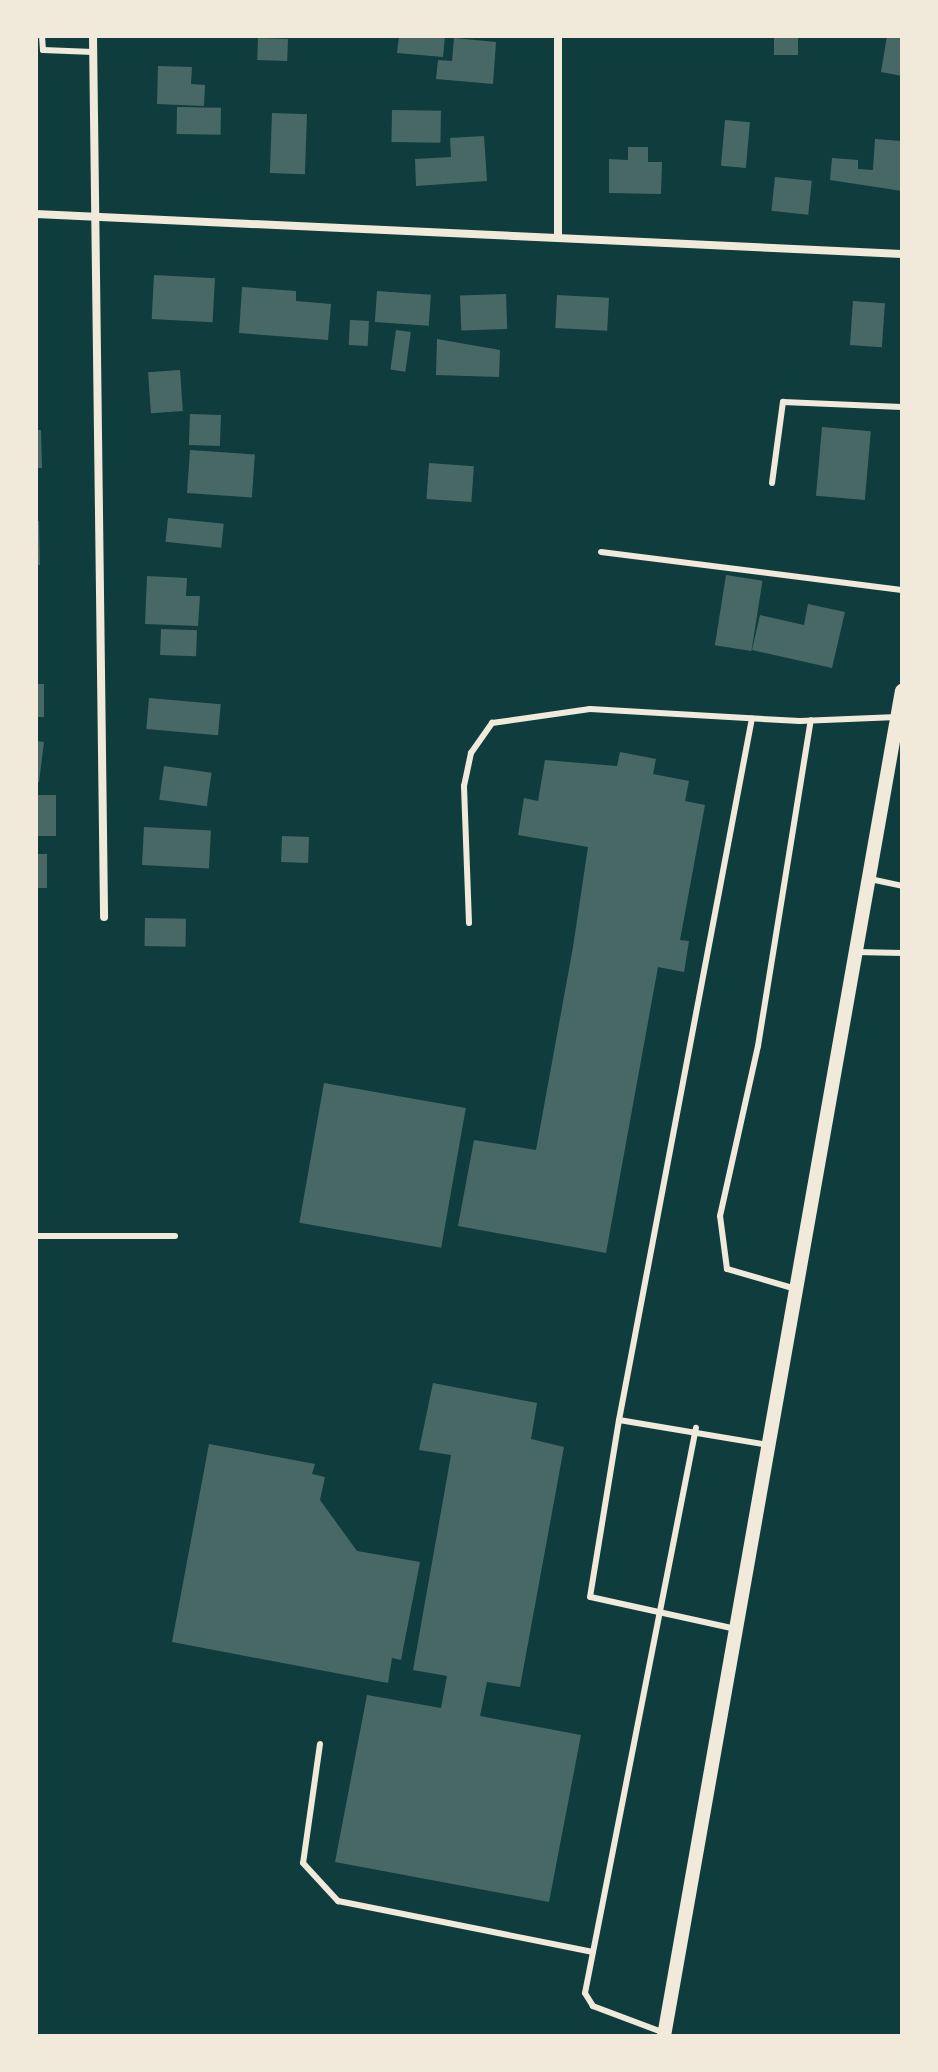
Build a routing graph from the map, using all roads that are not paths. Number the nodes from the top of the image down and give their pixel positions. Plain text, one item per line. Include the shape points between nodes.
1 (42, 36) edge
2 (93, 36) edge
3 (558, 36) edge
4 (93, 52) junction
5 (36, 214) edge
6 (95, 217) junction
7 (558, 238) junction
8 (902, 254) edge
9 (902, 407) edge
10 (772, 483) dead end
11 (601, 552) dead end
12 (902, 590) edge
13 (902, 691) edge
14 (897, 717) junction
15 (752, 718) junction
16 (811, 720) junction
17 (895, 772) edge
18 (869, 879) junction
19 (902, 886) edge
20 (104, 917) dead end
21 (469, 923) dead end
22 (856, 952) junction
23 (902, 953) edge
24 (36, 1236) edge
25 (175, 1236) dead end
26 (796, 1289) junction
27 (619, 1420) junction
28 (696, 1428) junction
29 (769, 1445) junction
30 (660, 1609) junction
31 (736, 1629) junction
32 (320, 1744) dead end
33 (593, 1952) junction
34 (664, 2034) edge

1 - 4 lane via 43,50
2 - 4 street
3 - 7 street
4 - 6 street
5 - 6 street
6 - 7 street
6 - 20 street
7 - 8 street
9 - 10 lane via 783,402
11 - 12 lane
13 - 14 street
14 - 16 lane
14 - 17 street
15 - 16 lane
15 - 21 lane via 590,709 492,723 471,753 464,786
15 - 27 lane
16 - 26 lane via 758,1046 720,1216 727,1269
17 - 18 street
18 - 19 lane
18 - 22 street
22 - 23 lane
22 - 26 street
24 - 25 lane
26 - 29 street
27 - 28 lane
27 - 30 lane via 590,1597
28 - 29 lane
28 - 30 lane
29 - 31 street
30 - 31 lane
30 - 33 lane
31 - 34 street
32 - 33 lane via 303,1863 338,1901
33 - 34 lane via 585,1993 593,2006

